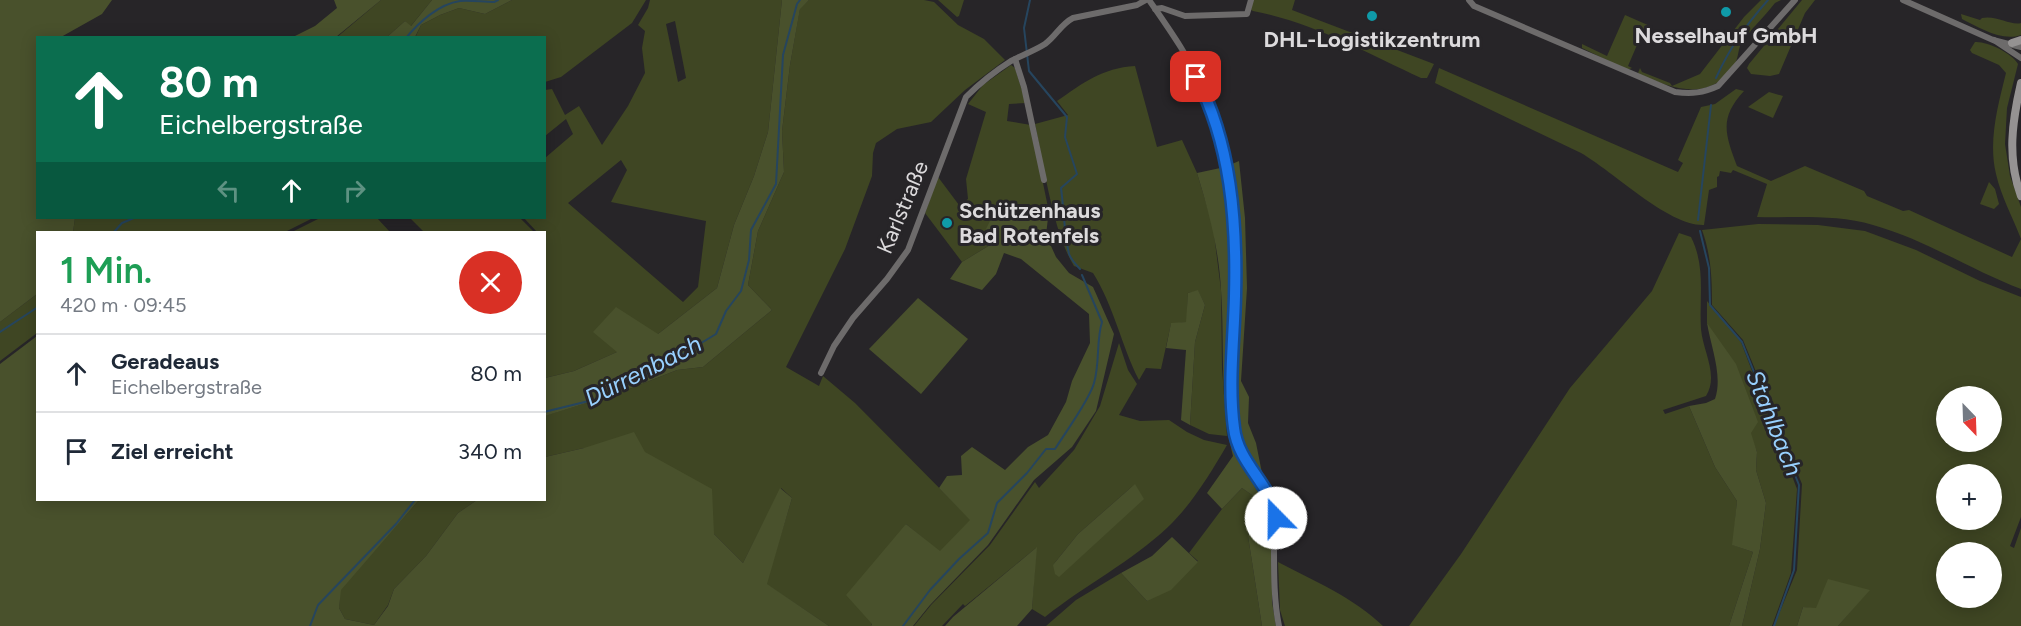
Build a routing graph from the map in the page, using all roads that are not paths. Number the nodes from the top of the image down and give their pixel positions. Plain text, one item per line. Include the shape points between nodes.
1 (1147, 0) edge
2 (1251, 0) edge
3 (1469, 0) edge
4 (1795, 0) edge
5 (1903, 0) edge
6 (1155, 9) junction
7 (1993, 40) junction
8 (2021, 40) edge
9 (2012, 43) junction
10 (2021, 47) edge
11 (1018, 58) junction
12 (2021, 58) edge
13 (2021, 83) edge
14 (1044, 180) dead end
15 (2021, 196) edge
16 (821, 373) dead end
17 (1279, 626) edge

1 - 6 street
1 - 11 street, Karlstraße via 1064,22 1047,42
2 - 6 street via 1247,14 1185,16
3 - 4 street via 1474,6 1675,93 1693,94 1718,86
5 - 7 street
6 - 17 street via 1207,97 1228,168 1235,283 1231,400 1236,442 1275,510
7 - 9 street
7 - 12 street
8 - 9 street
9 - 10 street
11 - 14 street
11 - 16 street, Karlstraße via 966,98 908,250 853,318
13 - 15 street via 2011,151

